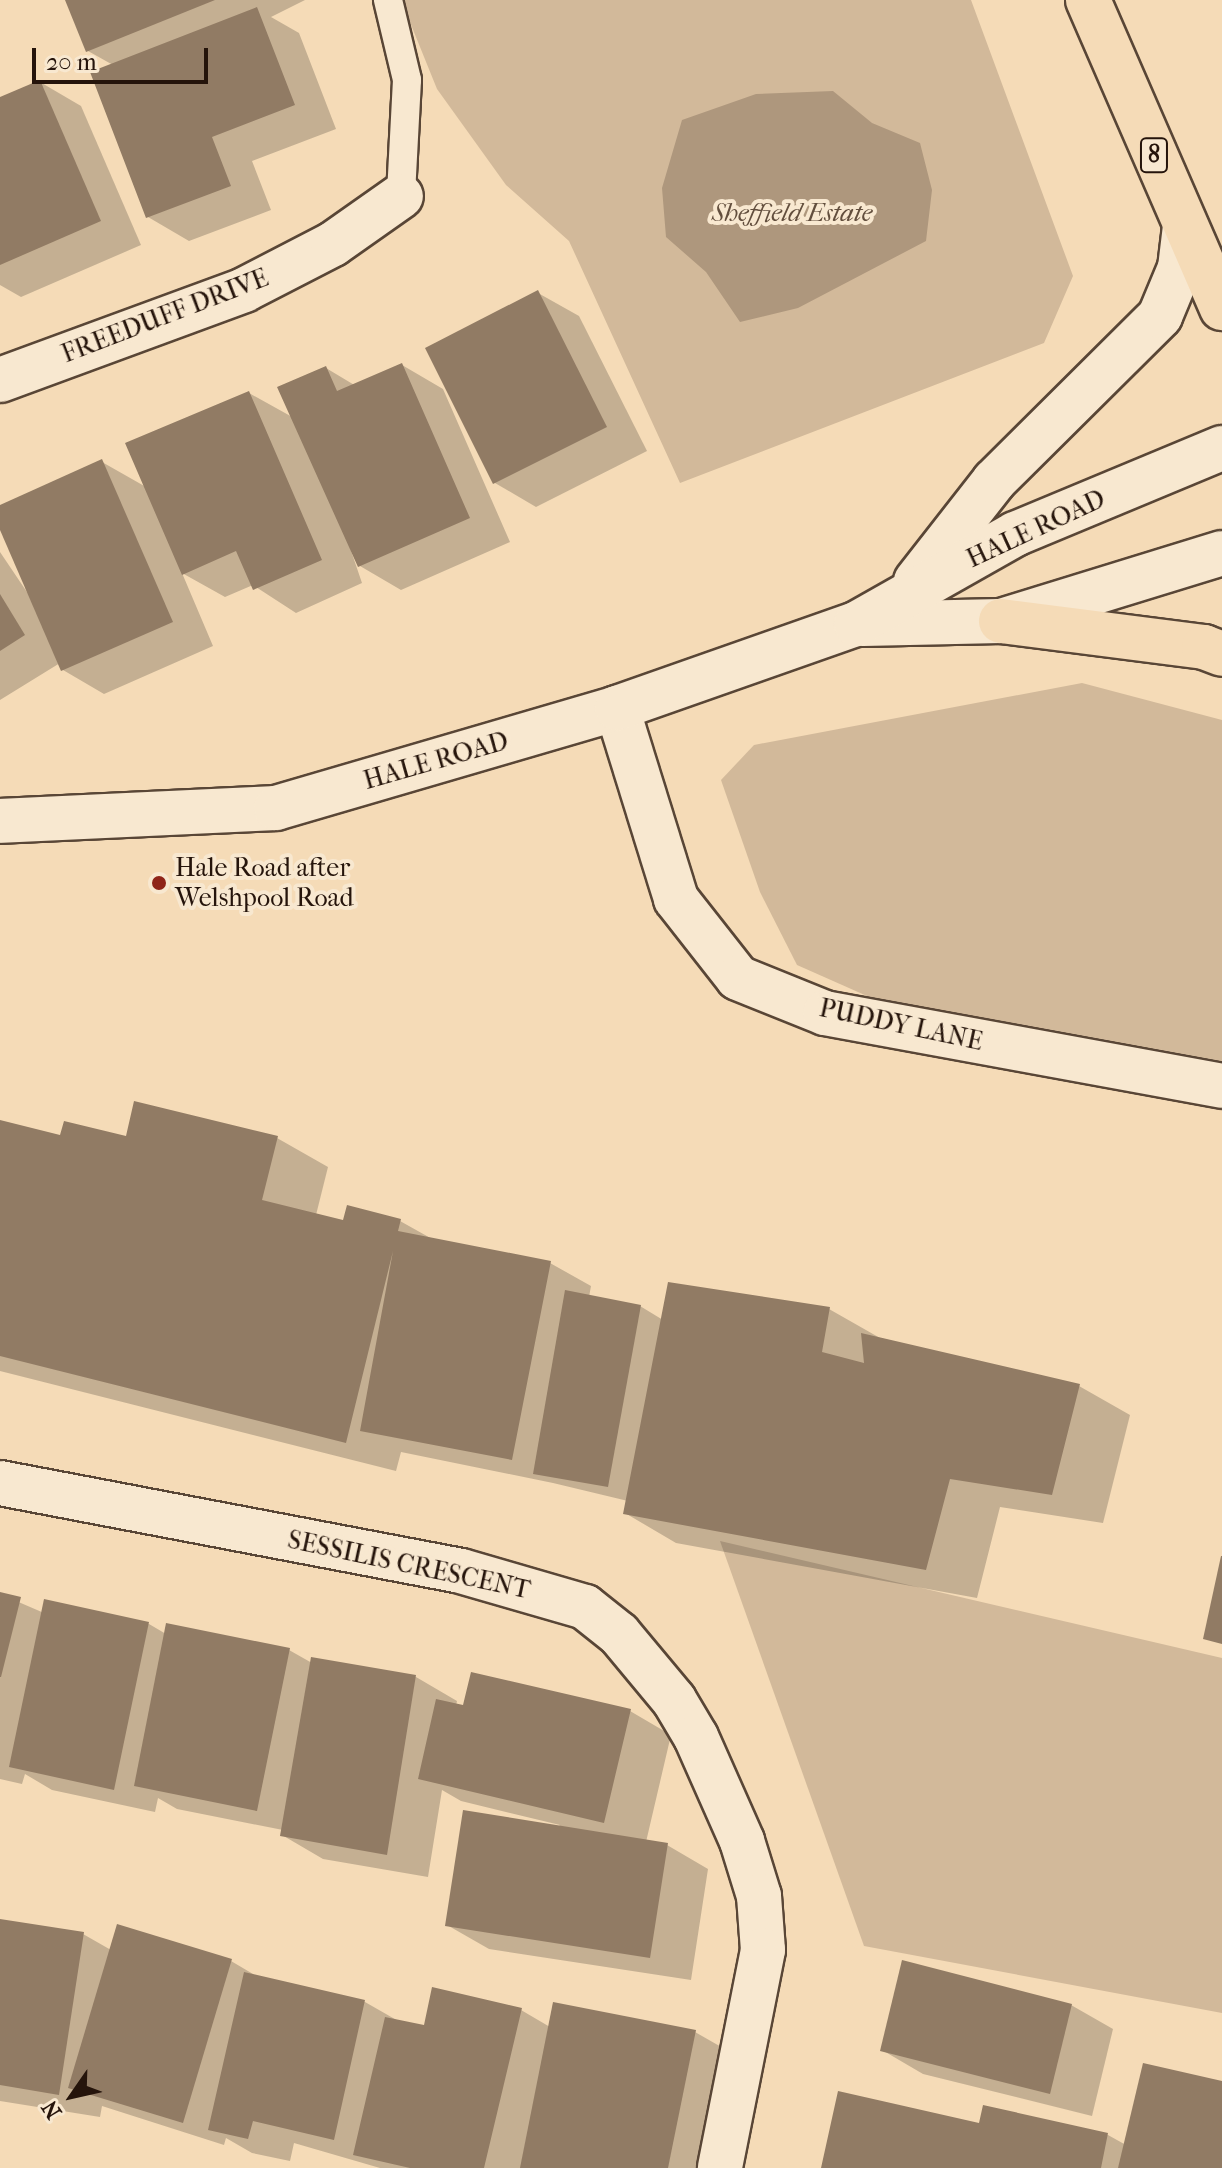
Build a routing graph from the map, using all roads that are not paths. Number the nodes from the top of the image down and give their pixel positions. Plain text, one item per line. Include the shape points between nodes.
1 (388, 0) edge
2 (1088, 0) edge
3 (401, 196) joint
4 (1185, 226) junction
5 (1222, 308) edge
6 (0, 380) edge
7 (1222, 448) edge
8 (1222, 553) edge
9 (903, 598) junction
10 (1001, 621) junction
11 (856, 624) junction
12 (1222, 654) edge
13 (617, 708) junction
14 (0, 821) edge
15 (1222, 1086) edge
16 (0, 1483) edge
17 (720, 2168) edge

1 - 3 lane, FREEDUFF DRIVE via 407,80
2 - 4 highway, 8
3 - 6 street, FREEDUFF DRIVE via 333,244 244,290
4 - 5 highway, 8
4 - 9 street via 1180,268 1160,316 994,481
7 - 9 street, HALE ROAD via 1015,534
8 - 10 street, HALE ROAD
9 - 11 street, HALE ROAD
10 - 11 street, HALE ROAD
10 - 12 highway
11 - 13 street, HALE ROAD
13 - 14 street, HALE ROAD via 276,808
13 - 15 street, PUDDY LANE via 676,899 738,978 825,1013
16 - 17 street, SESSILIS CRESCENT via 461,1571 585,1607 619,1634 674,1700 696,1737 736,1827 759,1896 763,1950

